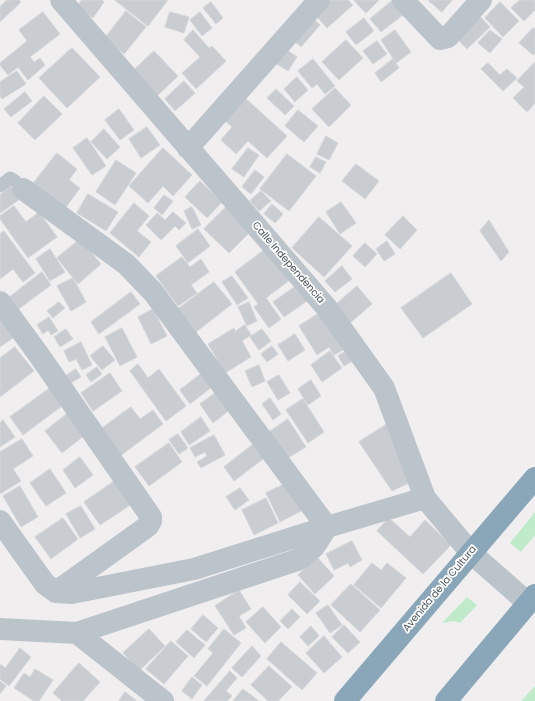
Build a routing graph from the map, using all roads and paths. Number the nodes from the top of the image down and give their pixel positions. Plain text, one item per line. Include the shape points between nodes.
1 (61, 0) edge
2 (318, 0) edge
3 (404, 0) edge
4 (481, 0) edge
5 (188, 148) junction
6 (0, 186) edge
7 (23, 189) joint
8 (0, 302) edge
9 (535, 478) edge
10 (425, 498) junction
11 (0, 521) edge
12 (327, 527) junction
13 (471, 553) junction
14 (56, 592) junction
15 (532, 599) edge
16 (0, 629) edge
17 (77, 633) junction
18 (163, 701) edge
19 (345, 701) edge
20 (446, 701) edge

1 - 5 street, Calle Independencia
2 - 5 street
3 - 4 street via 440,39 448,37
5 - 10 street, Calle Independencia via 326,307 384,388
6 - 7 lane via 10,178
7 - 12 street via 126,264 153,292
8 - 14 street via 151,517 148,526
9 - 13 highway, Avenida de la Cultura
10 - 12 street
10 - 13 street, Calle Independencia
11 - 14 street via 45,584
12 - 14 street via 194,569 72,593
12 - 17 street via 314,547 300,559
13 - 15 street, Calle Independencia
13 - 19 highway, Avenida de la Cultura
15 - 20 highway
16 - 17 street
17 - 18 street

